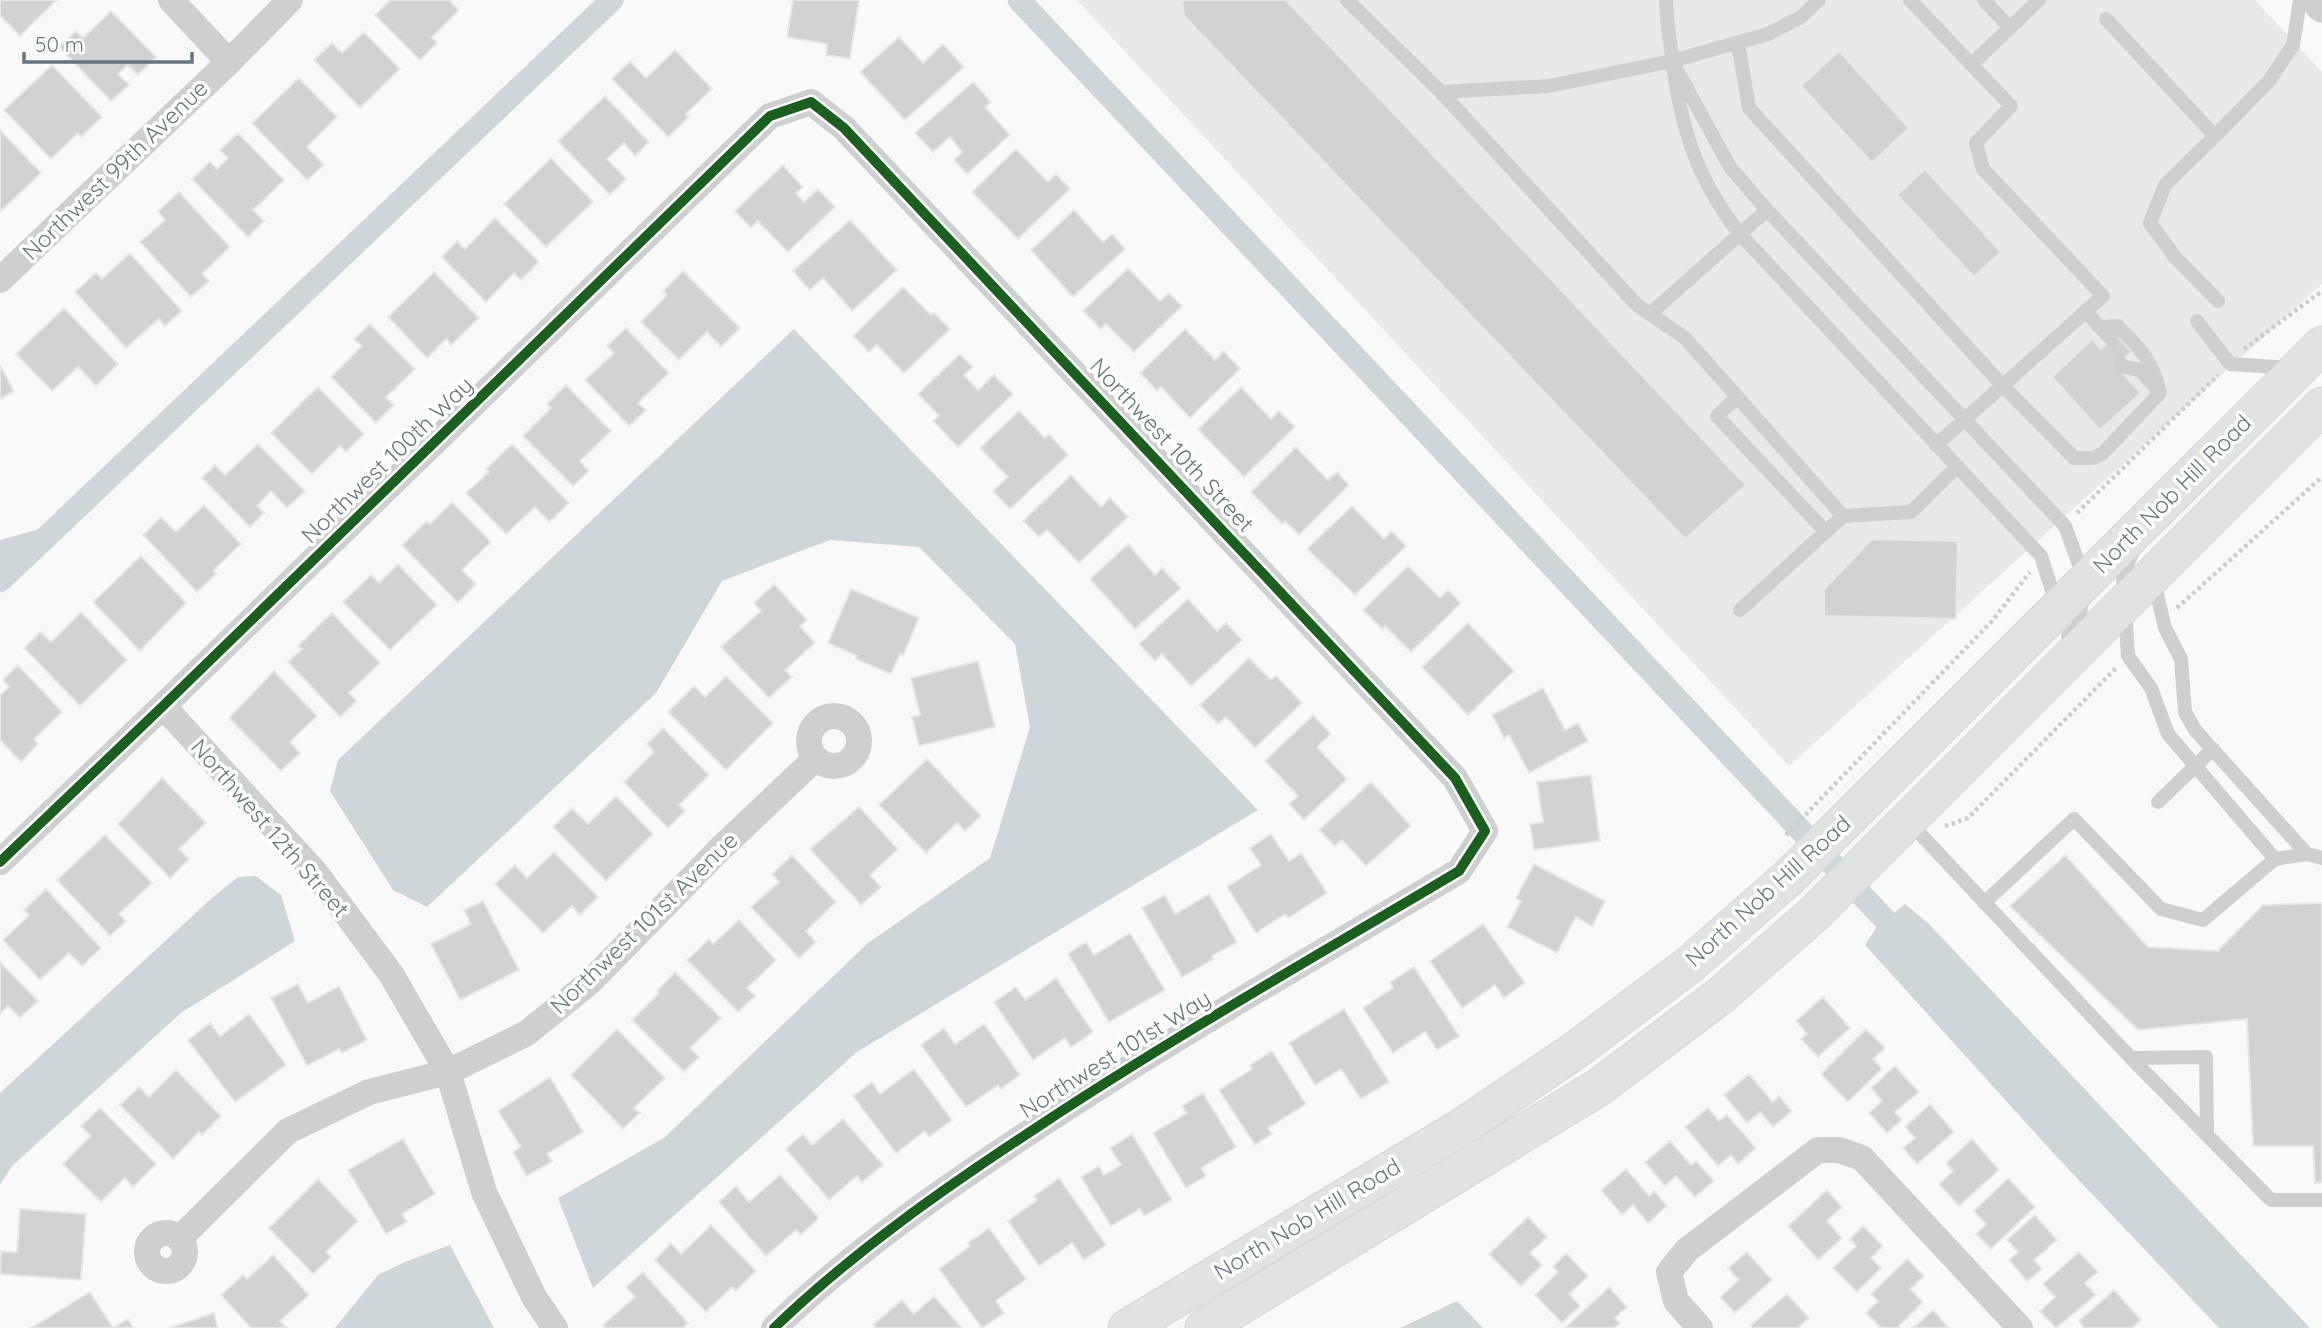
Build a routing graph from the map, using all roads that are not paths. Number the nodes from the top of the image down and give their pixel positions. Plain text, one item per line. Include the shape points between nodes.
1 (171, 0) edge
2 (289, 0) edge
3 (1347, 0) edge
4 (1666, 0) edge
5 (1819, 0) edge
6 (1910, 0) edge
7 (1984, 0) edge
8 (2039, 0) edge
9 (2300, 0) edge
10 (2317, 0) edge
11 (2322, 6) edge
12 (2106, 19) dead end
13 (2010, 28) junction
14 (1738, 43) junction
15 (1672, 61) junction
16 (229, 62) junction
17 (1972, 64) junction
18 (1440, 92) junction
19 (811, 102) joint
20 (2215, 136) junction
21 (1767, 210) junction
22 (1740, 234) junction
23 (0, 280) edge
24 (2218, 301) dead end
25 (2085, 311) junction
26 (1650, 314) junction
27 (2197, 321) dead end
28 (2100, 327) junction
29 (2108, 343) dead end
30 (2310, 357) edge
31 (2124, 359) dead end
32 (2002, 385) junction
33 (2160, 393) junction
34 (1737, 397) junction
35 (2322, 406) edge
36 (1963, 420) junction
37 (1936, 445) junction
38 (1957, 467) junction
39 (1843, 516) junction
40 (2149, 517) junction
41 (1826, 532) junction
42 (2152, 574) junction
43 (2085, 581) junction
44 (2123, 603) junction
45 (2058, 608) junction
46 (1740, 610) dead end
47 (2059, 646) dead end
48 (163, 706) junction
49 (2213, 748) junction
50 (816, 758) dead end
51 (2194, 765) junction
52 (1923, 786) dead end
53 (2158, 802) dead end
54 (1907, 821) junction
55 (1485, 831) joint
56 (2307, 854) junction
57 (2322, 858) edge
58 (2275, 859) junction
59 (0, 862) edge
60 (1984, 903) junction
61 (2131, 1058) junction
62 (449, 1072) junction
63 (2207, 1135) junction
64 (2322, 1200) edge
65 (179, 1238) dead end
66 (555, 1328) edge
67 (774, 1328) edge
68 (1127, 1328) edge
69 (1204, 1328) edge
70 (1700, 1328) edge
71 (2020, 1328) edge

1 - 16 street
2 - 16 street, Northwest 99th Avenue
3 - 18 lane
4 - 15 lane
5 - 14 lane via 1801,17
6 - 17 lane
7 - 13 lane
8 - 13 lane
9 - 20 lane via 2293,45 2269,81
10 - 11 street
12 - 20 lane
13 - 17 lane
14 - 15 lane
14 - 32 lane via 1749,108
15 - 18 lane via 1549,86
15 - 21 lane via 1730,167
15 - 22 lane via 1688,143 1718,206
16 - 23 street, Northwest 99th Avenue
17 - 25 lane via 2011,106 1976,143 1983,169 2103,296
18 - 26 lane
19 - 48 street, Northwest 100th Way via 770,116
19 - 55 street, Northwest 10th Street via 844,128 1455,778
20 - 24 lane via 2165,185 2150,223
21 - 22 lane
21 - 36 lane
22 - 26 lane
22 - 37 lane
25 - 28 lane
25 - 32 lane
26 - 34 lane via 1685,338
27 - 30 lane via 2230,363
28 - 29 lane
28 - 33 lane via 2118,326 2141,349
30 - 40 main road, North Nob Hill Road
31 - 33 lane via 2124,367 2140,370
32 - 33 lane via 2074,458 2103,453
32 - 36 lane
34 - 39 lane
34 - 41 lane via 1717,416
35 - 42 main road, North Nob Hill Road
36 - 37 lane
36 - 43 lane via 2065,526
37 - 38 lane
38 - 39 lane via 1911,512
38 - 45 lane via 2041,556
39 - 41 lane
40 - 43 main road, North Nob Hill Road
40 - 44 lane via 2123,577
41 - 46 lane
42 - 44 main road, North Nob Hill Road
42 - 49 lane via 2165,628 2180,659 2185,712
43 - 45 main road, North Nob Hill Road
43 - 47 lane via 2078,627
44 - 51 lane via 2128,656 2151,688 2168,734
44 - 54 main road, North Nob Hill Road
45 - 68 main road, North Nob Hill Road via 1787,879 1689,965 1562,1060 1462,1127
48 - 59 street, Northwest 100th Way
48 - 62 street, Northwest 12th Street via 315,872 391,974
49 - 51 lane
49 - 56 lane
50 - 62 street, Northwest 101st Avenue via 590,982 527,1033
51 - 53 lane
51 - 58 lane
52 - 54 lane
54 - 60 lane
54 - 69 main road, North Nob Hill Road via 1815,913 1720,996 1600,1087
55 - 67 street, Northwest 101st Way via 1459,871 1118,1074 946,1187
56 - 57 lane
56 - 58 lane
58 - 60 lane via 2203,920 2161,909 2074,819
60 - 61 lane
61 - 63 lane
61 - 63 lane via 2206,1057
62 - 65 street, Northwest 101st Avenue via 369,1092 288,1131
62 - 66 street, Northwest 12th Street via 484,1192 534,1297
63 - 64 lane via 2271,1200
70 - 71 street via 1676,1301 1669,1272 1687,1250 1818,1150 1839,1150 1862,1158

